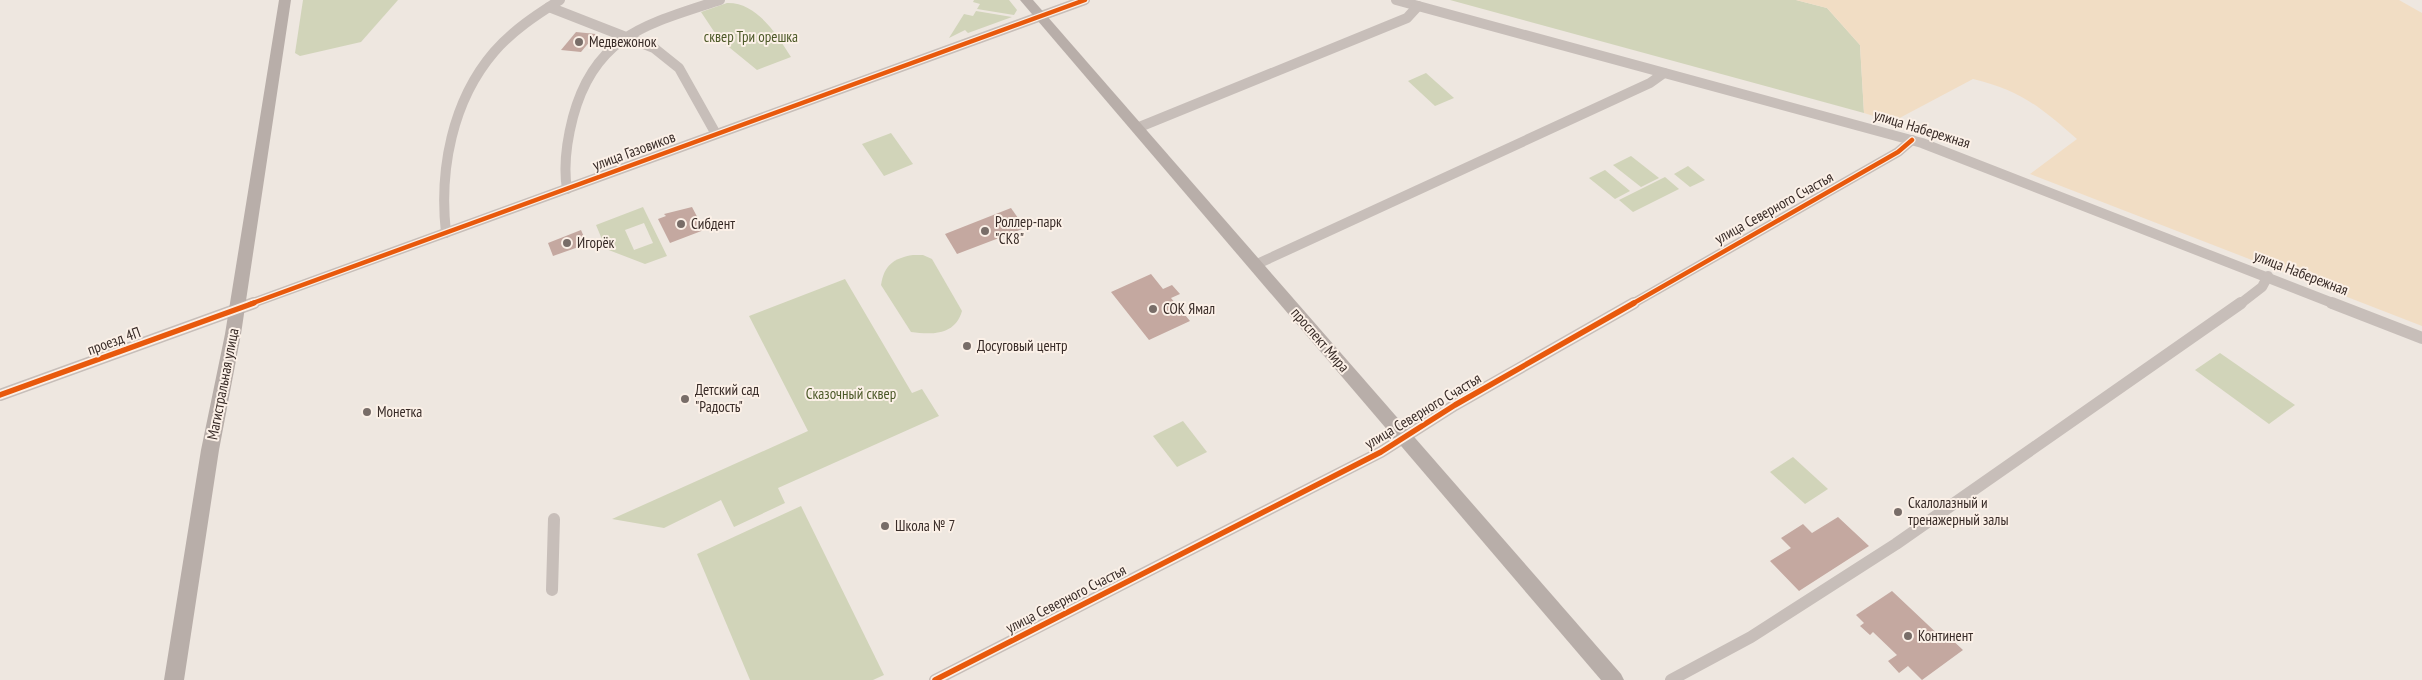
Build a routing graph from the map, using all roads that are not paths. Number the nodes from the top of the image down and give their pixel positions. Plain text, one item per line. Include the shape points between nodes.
1 (286, 0) edge
2 (560, 0) edge
3 (720, 0) edge
4 (1026, 0) edge
5 (1085, 0) edge
6 (1396, 0) edge
7 (1418, 6) junction
8 (549, 7) junction
9 (1040, 16) junction
10 (625, 36) junction
11 (1664, 73) junction
12 (1137, 128) junction
13 (716, 134) junction
14 (1912, 140) junction
15 (567, 189) junction
16 (446, 234) junction
17 (1255, 265) junction
18 (2268, 276) junction
19 (236, 310) junction
20 (2422, 338) edge
21 (0, 395) edge
22 (1404, 436) junction
23 (554, 519) dead end
24 (552, 590) dead end
25 (174, 680) edge
26 (935, 680) edge
27 (1614, 680) edge
28 (1671, 680) edge

1 - 19 main road, Магистральная улица
2 - 8 street
3 - 10 street via 654,22
4 - 9 main road, проспект Мира
5 - 9 street
6 - 7 street, улица Набережная
7 - 11 street, улица Набережная
7 - 12 street via 1407,18
8 - 10 street
8 - 16 street via 502,44 487,61 459,115 444,180
9 - 12 main road, проспект Мира
9 - 13 street, улица Газовиков
10 - 13 street via 654,48 679,68
10 - 15 street via 599,59 580,89 568,142 564,178
11 - 14 street, улица Набережная
11 - 17 street via 1650,83
12 - 17 main road, проспект Мира
13 - 15 street, улица Газовиков
14 - 18 street, улица Набережная
14 - 22 street, улица Северного Счастья via 1898,152
15 - 16 street, улица Газовиков
16 - 19 street, улица Газовиков
17 - 22 main road, проспект Мира
18 - 20 street, улица Набережная
18 - 28 street via 2262,288 2221,318 1896,544 1751,637
19 - 21 street, проезд 4П
19 - 25 main road, Магистральная улица via 210,450
22 - 26 street, улица Северного Счастья via 1372,456
22 - 27 main road, проспект Мира
23 - 24 street

